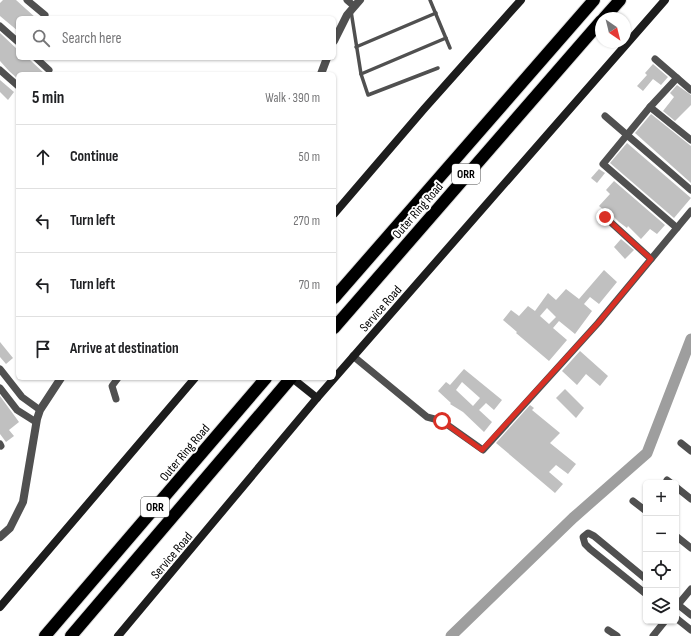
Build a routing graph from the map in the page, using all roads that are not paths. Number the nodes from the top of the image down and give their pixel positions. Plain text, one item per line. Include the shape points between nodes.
1 (27, 0) edge
2 (347, 0) edge
3 (430, 0) edge
4 (521, 0) edge
5 (594, 0) edge
6 (620, 0) edge
7 (665, 0) edge
8 (355, 5) edge
9 (609, 12) edge
10 (436, 13) junction
11 (45, 15) dead end
12 (0, 26) edge
13 (595, 29) edge
14 (336, 38) edge
15 (446, 38) junction
16 (16, 40) edge
17 (356, 47) junction
18 (450, 48) dead end
19 (655, 59) dead end
20 (38, 60) edge
21 (326, 60) edge
22 (438, 68) dead end
23 (0, 70) edge
24 (50, 70) dead end
25 (322, 72) edge
26 (361, 74) junction
27 (677, 78) junction
28 (16, 84) edge
29 (691, 90) edge
30 (650, 107) junction
31 (605, 116) dead end
32 (628, 135) junction
33 (691, 140) edge
34 (691, 190) edge
35 (691, 211) edge
36 (336, 212) edge
37 (605, 217) dead end
38 (678, 228) junction
39 (651, 259) junction
40 (336, 296) edge
41 (336, 326) edge
42 (354, 356) junction
43 (0, 369) edge
44 (336, 376) edge
45 (60, 380) edge
46 (116, 380) edge
47 (193, 380) edge
48 (264, 380) edge
49 (333, 380) edge
50 (289, 381) edge
51 (0, 388) edge
52 (317, 398) junction
53 (116, 399) dead end
54 (40, 410) junction
55 (36, 422) junction
56 (682, 443) dead end
57 (691, 451) edge
58 (679, 489) edge
59 (691, 499) edge
60 (634, 501) dead end
61 (643, 508) edge
62 (0, 537) edge
63 (679, 538) edge
64 (691, 548) edge
65 (643, 577) edge
66 (691, 589) edge
67 (643, 592) edge
68 (679, 603) edge
69 (679, 606) edge
70 (0, 607) edge
71 (691, 615) edge
72 (679, 620) edge
73 (663, 624) edge
74 (608, 630) dead end
75 (691, 630) edge
76 (45, 636) edge
77 (71, 636) edge
78 (118, 636) edge
79 (617, 636) edge
80 (653, 636) edge

1 - 11 street
2 - 8 street
3 - 10 lane
4 - 36 main road
5 - 40 highway, Outer Ring Road / ORR
6 - 9 highway
7 - 42 main road, Service Road
8 - 14 street
8 - 17 lane
10 - 15 lane
10 - 17 lane
12 - 16 street
13 - 41 highway, Outer Ring Road / ORR
15 - 18 lane
15 - 26 lane
17 - 26 lane
19 - 27 street
20 - 24 street
21 - 25 street
22 - 26 lane via 368,95
23 - 28 street
27 - 29 street
27 - 30 street
30 - 32 street
30 - 33 street
31 - 32 street
32 - 34 street
32 - 38 street via 603,164
35 - 38 street
37 - 39 street
38 - 39 street
39 - 42 street via 598,323 482,450 442,421 428,417
42 - 44 main road, Service Road
43 - 54 street via 22,397
45 - 54 street
46 - 53 street via 112,386
47 - 70 main road
48 - 76 highway, Outer Ring Road / ORR
49 - 52 main road, Service Road
50 - 52 main road
50 - 77 highway, ORR
51 - 55 street via 17,410
52 - 78 main road, Service Road
54 - 55 street
55 - 62 street via 23,502 10,528
56 - 57 street
58 - 59 street
60 - 61 street
63 - 64 street
65 - 67 street via 594,536 588,533 583,537 590,549
66 - 68 street
69 - 71 street
72 - 75 street
73 - 80 street
74 - 79 street

